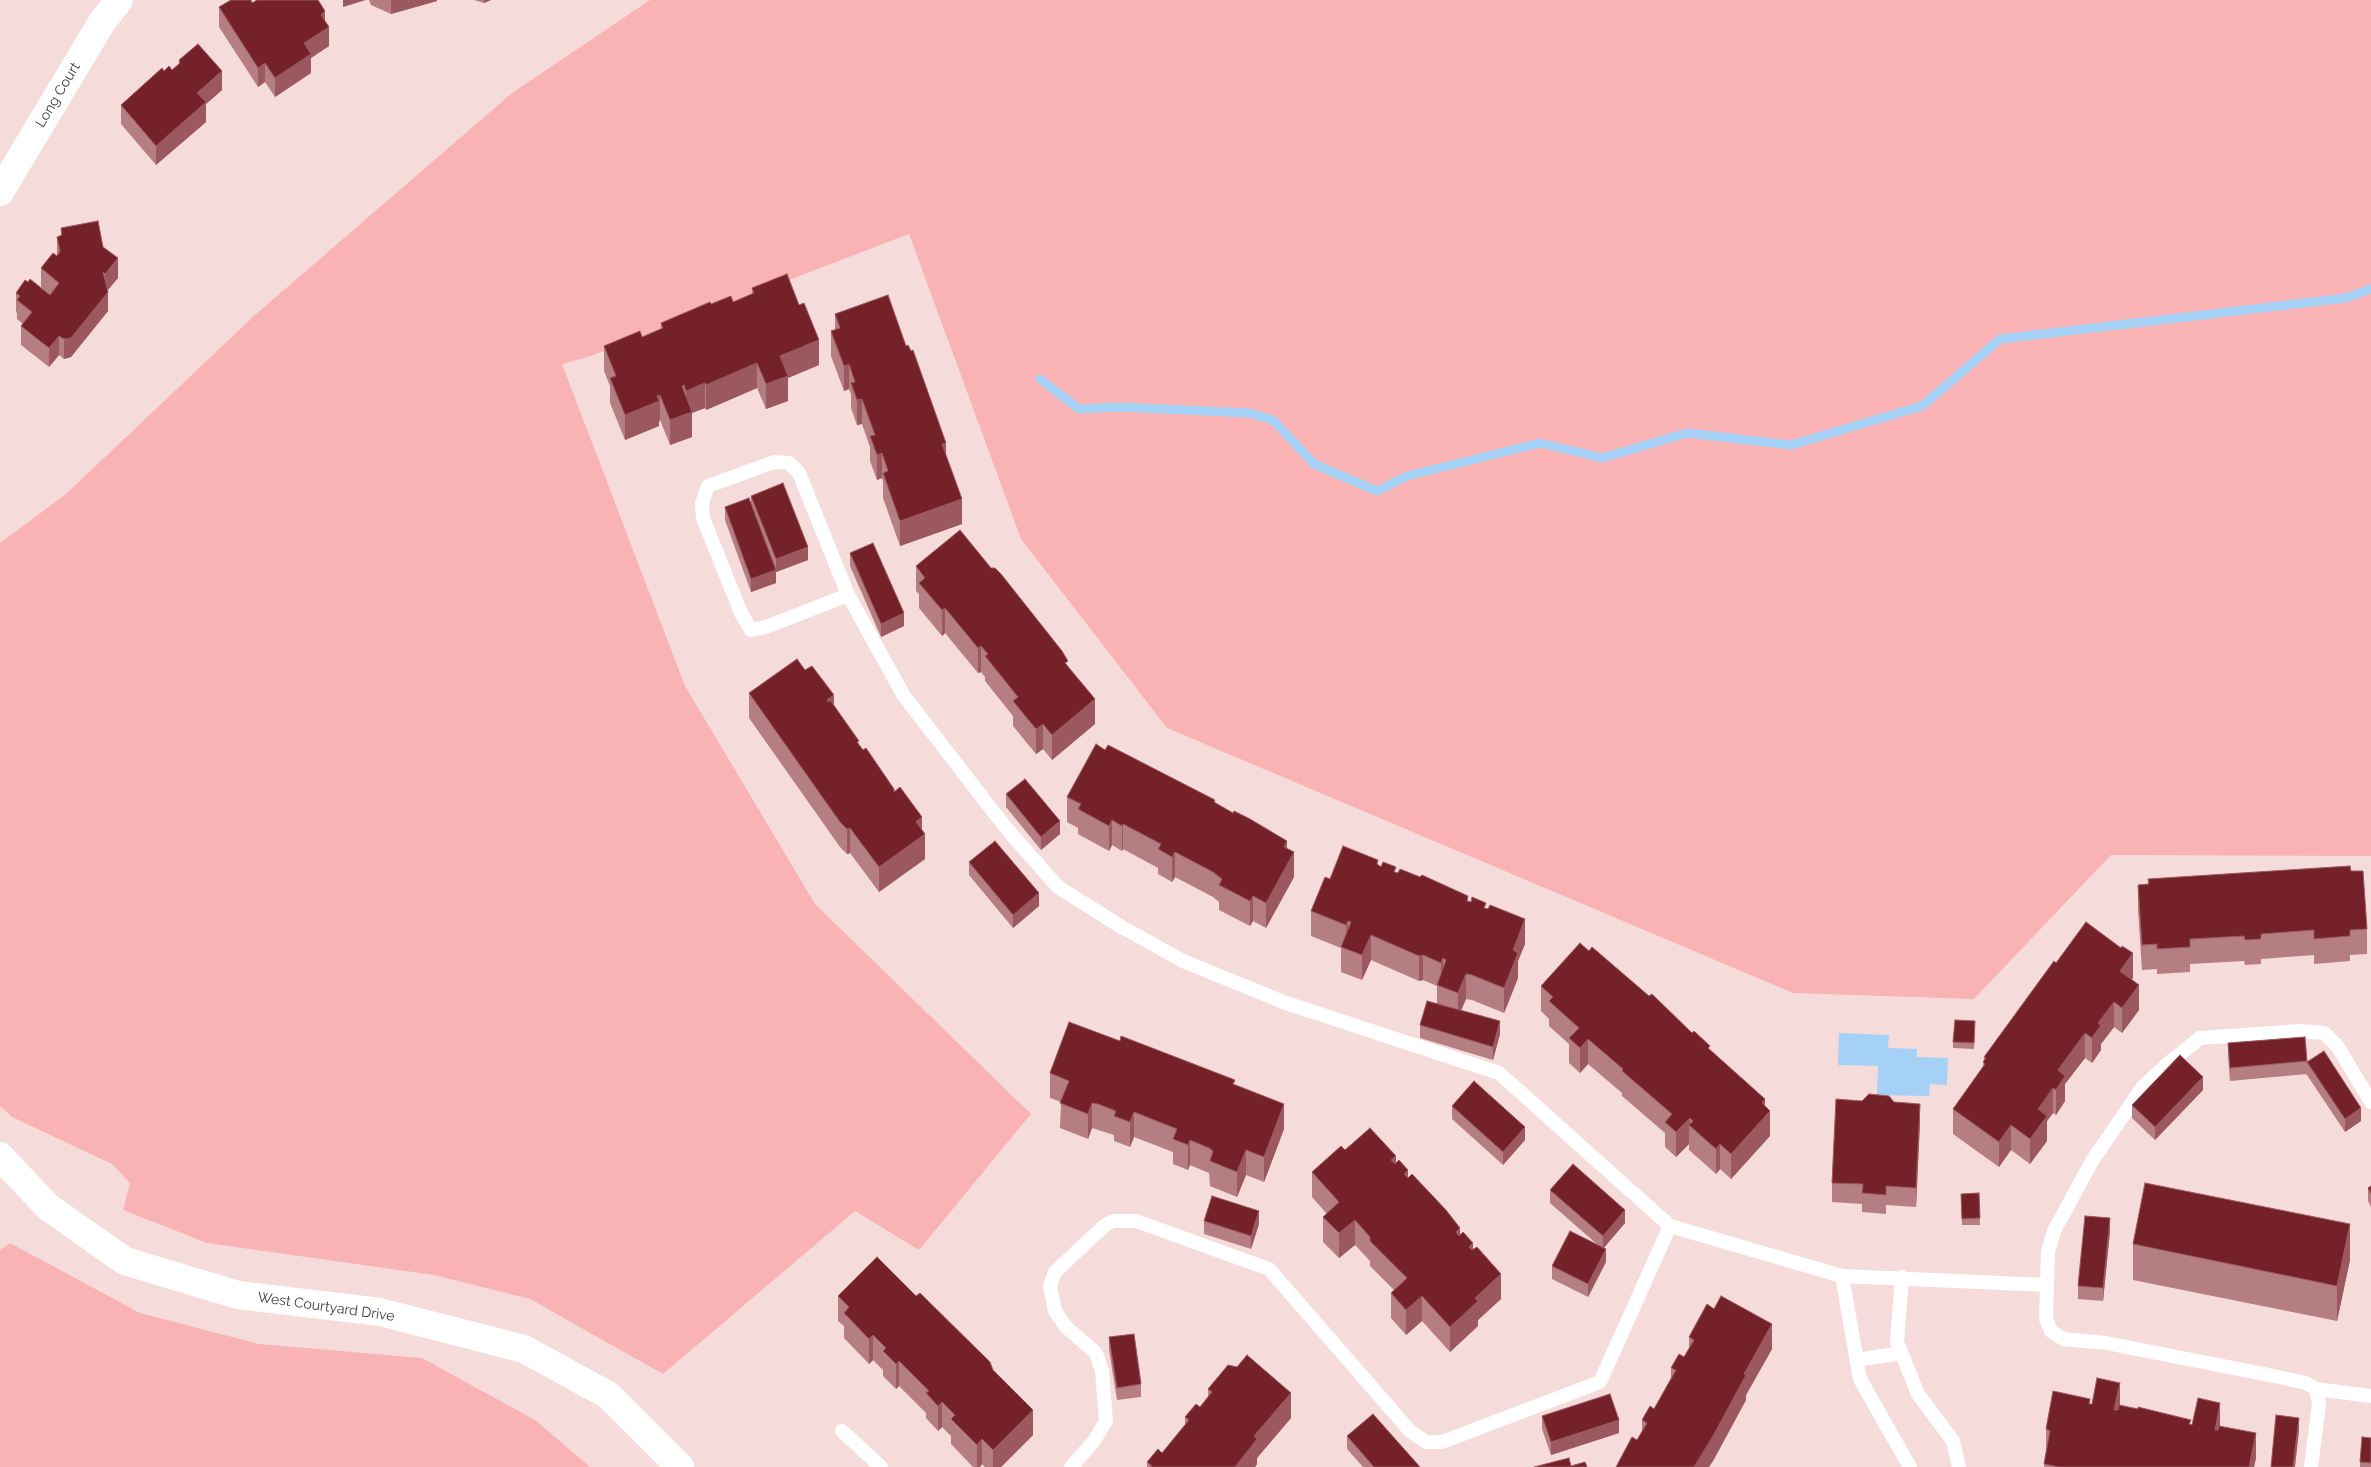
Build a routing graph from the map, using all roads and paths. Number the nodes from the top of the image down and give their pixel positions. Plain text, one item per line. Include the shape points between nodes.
1 (119, 0) edge
2 (0, 192) edge
3 (848, 595) junction
4 (2371, 1102) edge
5 (0, 1156) edge
6 (1670, 1226) junction
7 (1842, 1276) junction
8 (1902, 1277) junction
9 (2047, 1285) junction
10 (1901, 1353) junction
11 (1857, 1360) junction
12 (2316, 1389) junction
13 (2371, 1396) edge
14 (842, 1431) dead end
15 (680, 1467) edge
16 (881, 1467) edge
17 (1071, 1467) edge
18 (1910, 1467) edge
19 (1959, 1467) edge
20 (2311, 1467) edge

1 - 2 street, Long Court via 102,22
3 - 3 lane via 751,630 703,518 702,503 708,486 774,462 789,463 799,473
3 - 6 lane via 904,696 1006,828 1058,887 1183,961 1286,1003 1499,1073
4 - 9 lane via 2338,1047 2324,1033 2300,1031 2200,1038 2142,1088 2092,1161 2054,1230 2048,1252
5 - 15 street, West Courtyard Drive via 48,1207 125,1260 238,1296 380,1312 524,1349 608,1395
6 - 7 lane
6 - 17 lane via 1600,1382 1442,1442 1426,1442 1410,1431 1269,1268 1136,1221 1113,1221 1055,1272 1050,1286 1055,1311 1066,1327 1096,1353 1102,1370 1106,1421 1094,1442
7 - 8 lane
7 - 11 lane
8 - 9 lane
8 - 10 lane via 1897,1342
9 - 12 lane via 2046,1319 2051,1331 2063,1338 2106,1343 2269,1375 2306,1383
10 - 11 lane
10 - 19 lane via 1918,1394 1953,1441
11 - 18 lane via 1860,1379
12 - 13 lane
12 - 20 lane via 2319,1404
14 - 16 lane

